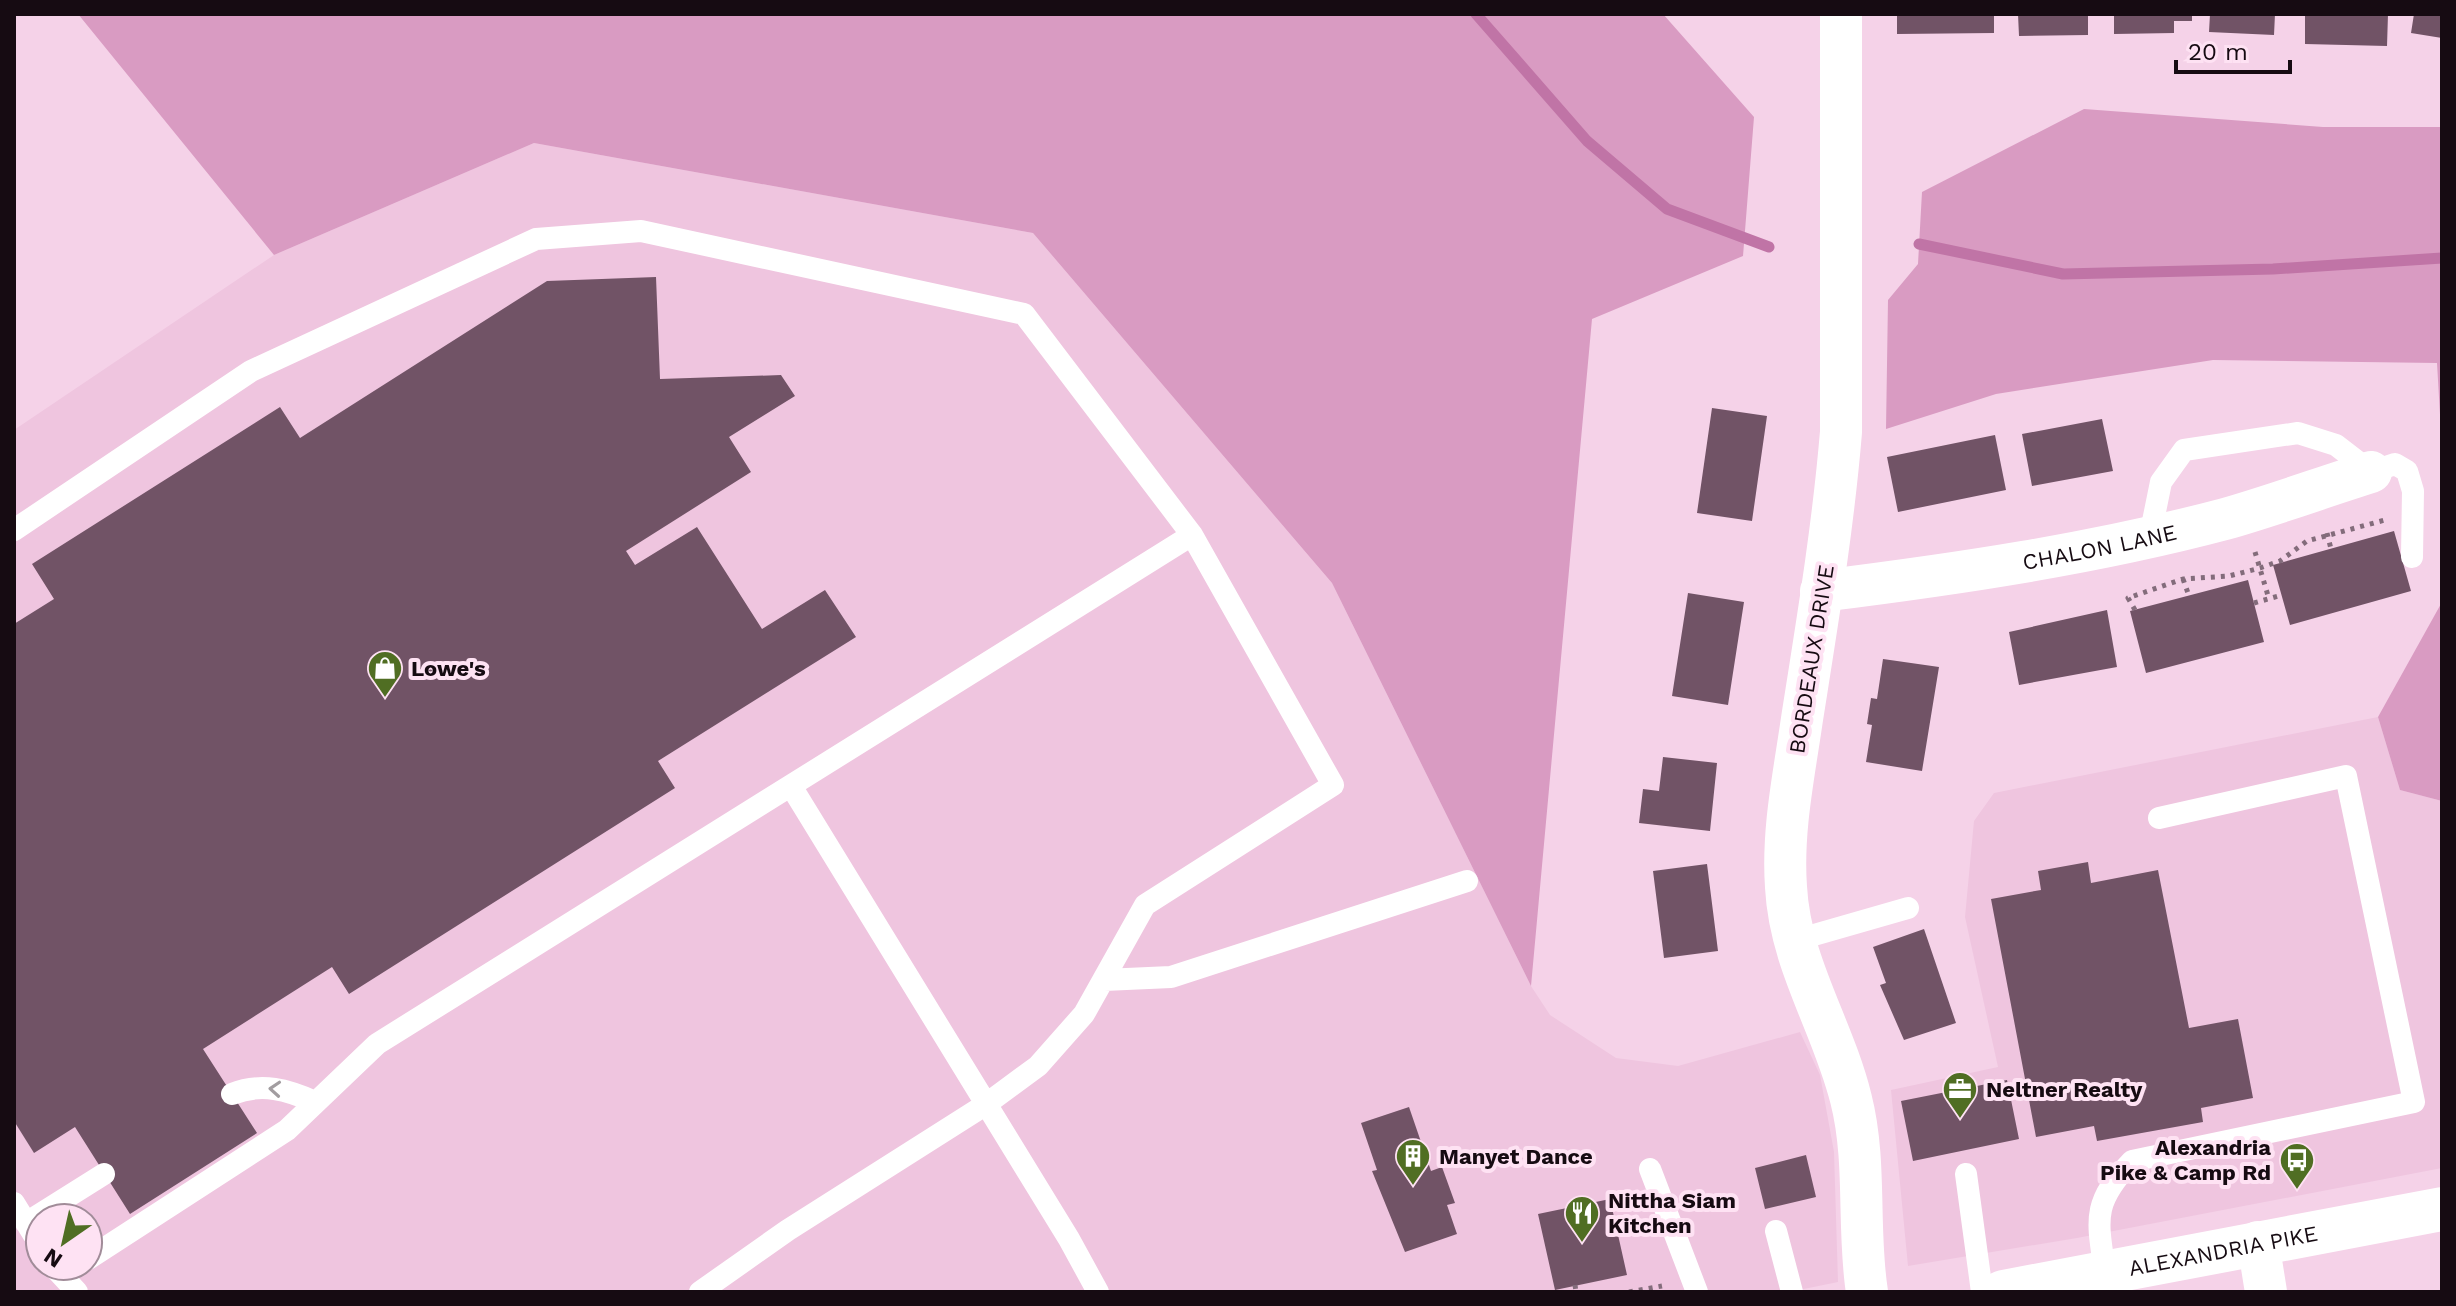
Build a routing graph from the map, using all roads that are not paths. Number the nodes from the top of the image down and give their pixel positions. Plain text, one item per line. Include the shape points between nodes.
1 (1841, 14) edge
2 (2371, 472) junction
3 (14, 530) edge
4 (1192, 535) junction
5 (2150, 536) junction
6 (2412, 557) dead end
7 (1821, 591) junction
8 (791, 786) junction
9 (2159, 818) dead end
10 (1467, 881) dead end
11 (1908, 908) dead end
12 (1793, 941) junction
13 (1104, 980) junction
14 (232, 1094) dead end
15 (315, 1102) junction
16 (985, 1105) junction
17 (1650, 1169) dead end
18 (104, 1174) dead end
19 (1966, 1174) dead end
20 (59, 1202) edge
21 (2442, 1209) edge
22 (1776, 1231) dead end
23 (2258, 1242) junction
24 (104, 1249) edge
25 (2105, 1272) junction
26 (700, 1292) edge
27 (1098, 1292) edge
28 (1697, 1292) edge
29 (1792, 1292) edge
30 (1867, 1292) edge
31 (1982, 1292) edge
32 (2003, 1292) edge
33 (2266, 1292) edge

1 - 7 street, BORDEAUX DRIVE via 1843,382 1836,491
2 - 5 street, CHALON LANE
2 - 5 lane via 2336,445 2298,433 2184,450 2161,482
2 - 6 lane via 2395,464 2407,471 2413,491
3 - 4 lane via 251,371 536,239 641,231 1024,314
4 - 8 lane
4 - 13 lane via 1333,785 1145,905
5 - 7 street, CHALON LANE via 1984,571
7 - 12 street, BORDEAUX DRIVE via 1785,825
8 - 15 lane via 377,1044
8 - 16 lane
9 - 25 lane via 2346,776 2414,1102 2132,1161 2101,1203 2098,1226
10 - 13 lane via 1171,977
11 - 12 lane
12 - 30 street, BORDEAUX DRIVE via 1852,1101
13 - 16 lane via 1083,1015 1038,1066
15 -> 14 lane via 287,1089
15 - 24 lane via 287,1130
16 - 26 lane
16 - 27 lane
17 - 28 lane
18 - 20 lane
19 - 31 lane
21 - 23 main road, ALEXANDRIA PIKE
22 - 29 lane
23 - 25 main road, ALEXANDRIA PIKE
23 - 33 street
25 - 32 main road, ALEXANDRIA PIKE

